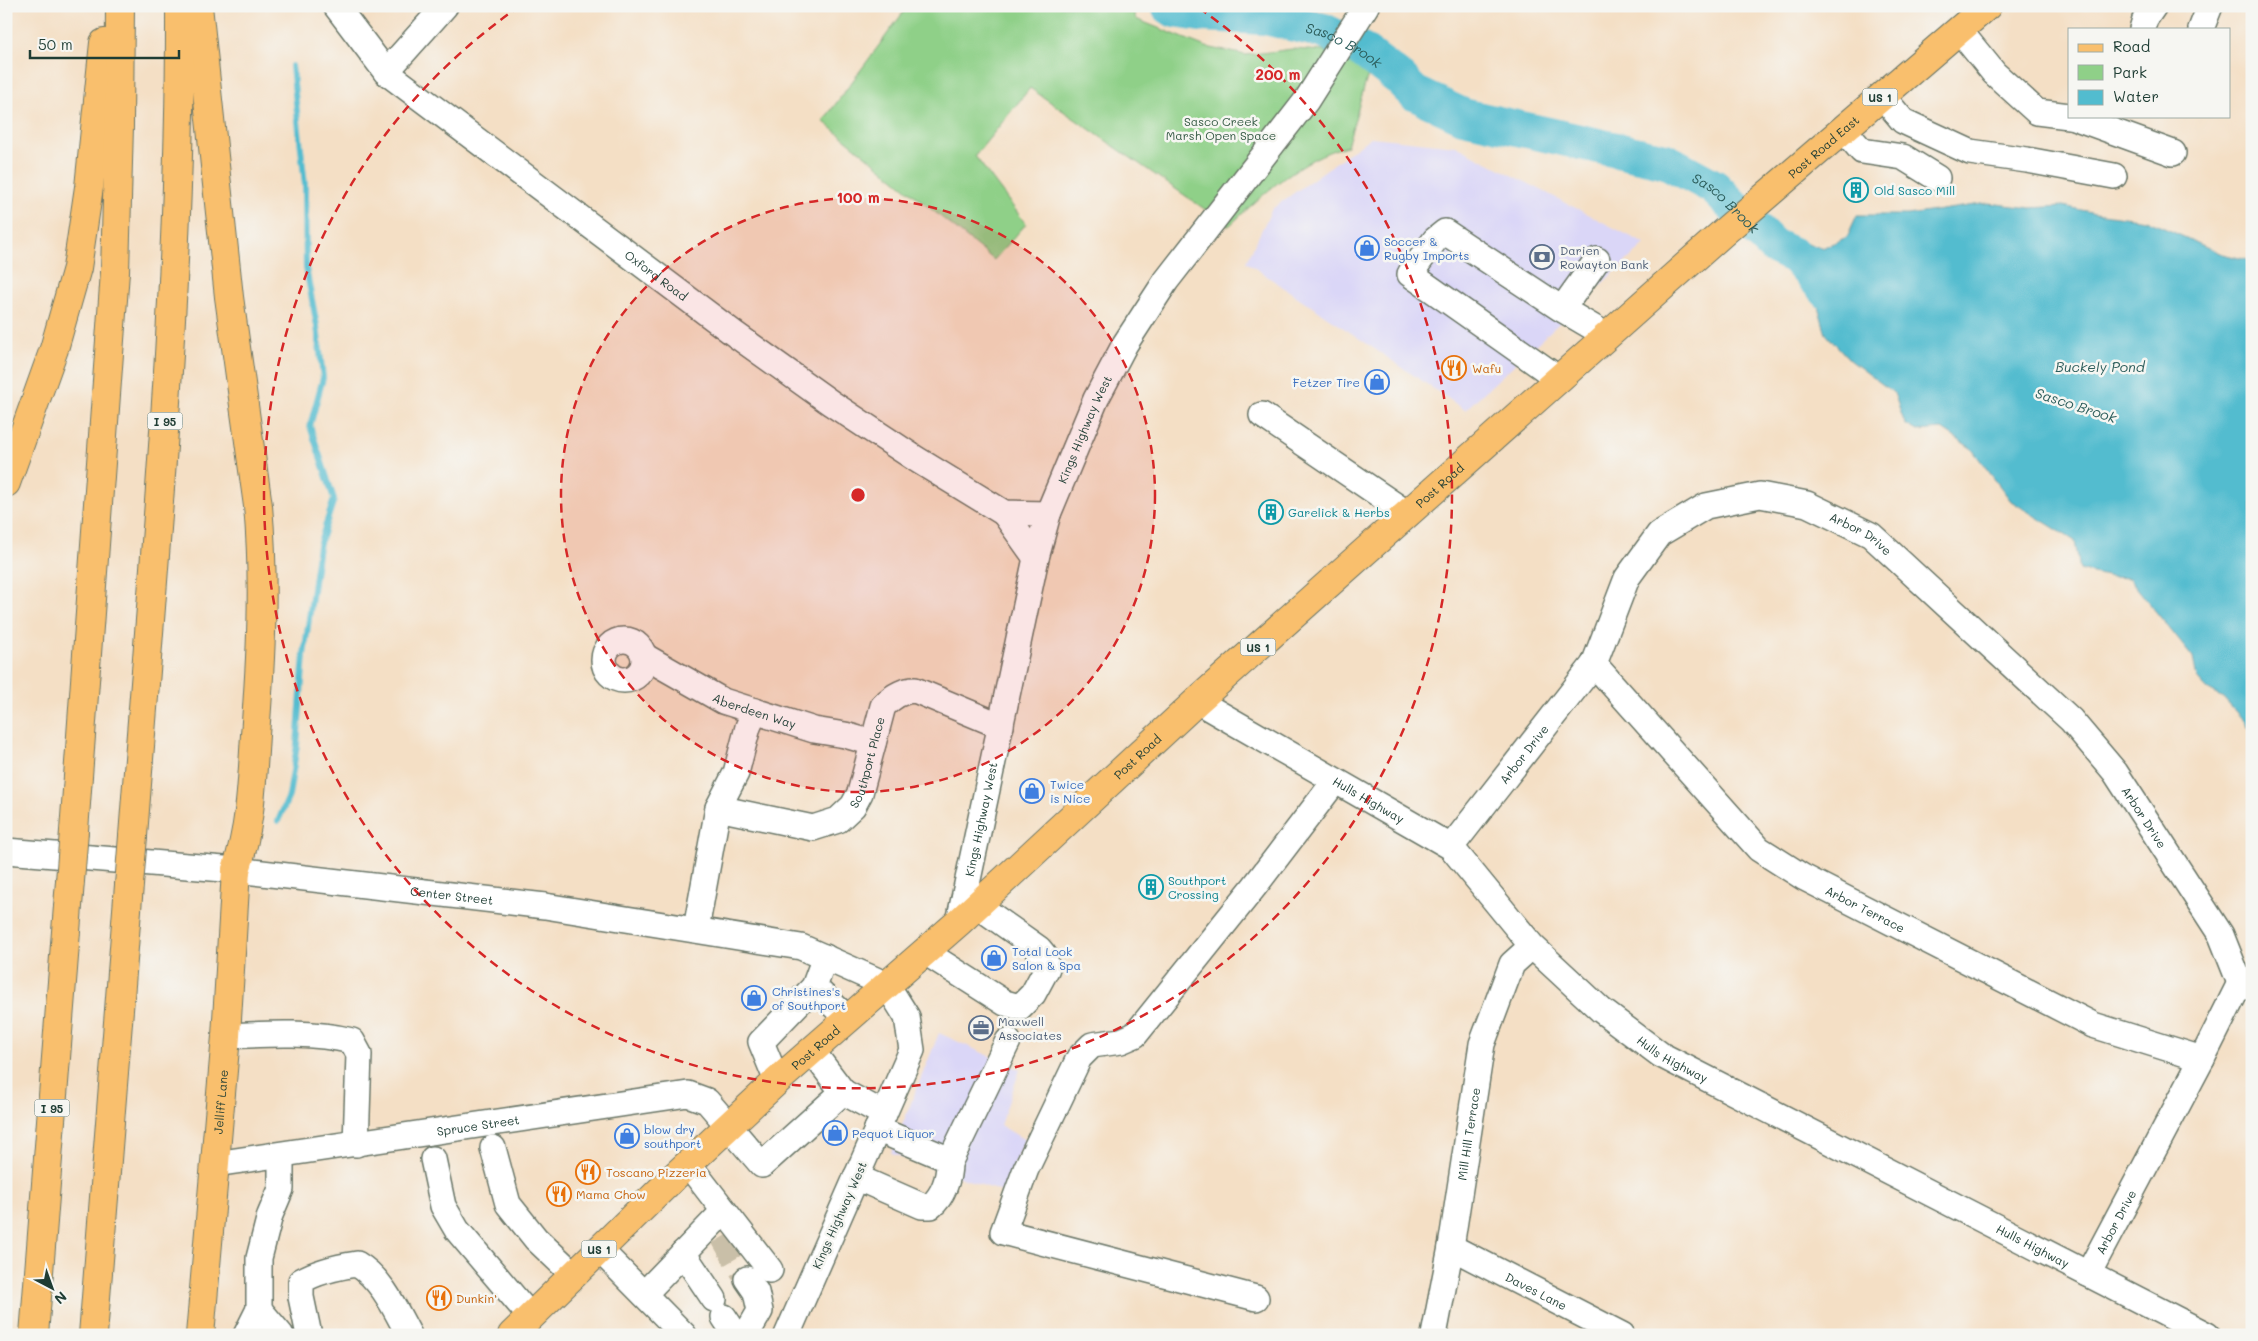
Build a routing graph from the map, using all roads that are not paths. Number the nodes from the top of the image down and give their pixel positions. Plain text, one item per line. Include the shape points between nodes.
1 (108, 6) edge
2 (120, 6) edge
3 (180, 6) edge
4 (198, 6) edge
5 (336, 6) edge
6 (445, 6) edge
7 (1987, 6) edge
8 (2154, 6) edge
9 (2195, 6) edge
10 (2202, 6) edge
11 (2210, 6) edge
12 (1361, 15) edge
13 (2142, 28) edge
14 (2201, 28) edge
15 (1959, 30) junction
16 (386, 72) junction
17 (1882, 96) junction
18 (2068, 116) edge
19 (2076, 118) edge
20 (1843, 129) junction
21 (2173, 153) dead end
22 (2114, 176) dead end
23 (1937, 178) dead end
24 (1773, 189) joint
25 (1597, 260) dead end
26 (1562, 309) junction
27 (1606, 336) junction
28 (1559, 379) junction
29 (1262, 416) dead end
30 (6, 483) edge
31 (1004, 513) junction
32 (1048, 514) junction
33 (1408, 514) junction
34 (1036, 558) junction
35 (644, 656) dead end
36 (1594, 664) junction
37 (1197, 702) junction
38 (755, 711) junction
39 (1001, 726) junction
40 (873, 743) junction
41 (1335, 781) junction
42 (718, 808) junction
43 (1451, 847) junction
44 (6, 851) edge
45 (236, 870) junction
46 (968, 913) junction
47 (696, 929) junction
48 (1532, 946) junction
49 (925, 952) junction
50 (825, 957) junction
51 (887, 985) junction
52 (2246, 986) edge
53 (814, 987) junction
54 (848, 1019) junction
55 (226, 1036) junction
56 (1008, 1040) dead end
57 (812, 1051) junction
58 (2202, 1059) junction
59 (777, 1081) junction
60 (843, 1092) junction
61 (880, 1122) junction
62 (729, 1126) junction
63 (356, 1144) junction
64 (493, 1148) dead end
65 (280, 1155) junction
66 (433, 1159) dead end
67 (948, 1163) junction
68 (215, 1164) junction
69 (681, 1170) junction
70 (856, 1177) junction
71 (720, 1223) junction
72 (1450, 1247) junction
73 (599, 1249) junction
74 (683, 1253) junction
75 (770, 1270) dead end
76 (573, 1274) junction
77 (2088, 1274) junction
78 (747, 1279) tunnel mouth
79 (644, 1294) junction
80 (1256, 1298) dead end
81 (259, 1309) junction
82 (725, 1317) edge
83 (521, 1325) edge
84 (34, 1335) edge
85 (93, 1335) edge
86 (200, 1335) edge
87 (246, 1335) edge
88 (281, 1335) edge
89 (309, 1335) edge
90 (409, 1335) edge
91 (684, 1335) edge
92 (746, 1335) edge
93 (787, 1335) edge
94 (1434, 1335) edge
95 (1622, 1335) edge
96 (2208, 1335) edge

1 - 30 main road via 77,268 54,349
2 - 84 main road, I 95, bridge via 114,290
3 - 85 main road, I 95, bridge via 171,340
4 - 45 main road, Jelliff Lane via 220,218 262,550 261,650 249,825
5 - 16 street, Oxford Road
6 - 16 street
7 - 15 main road, Post Road East / US 1
8 - 13 street
9 - 10 street
11 - 14 street
12 - 32 street, Kings Highway West via 1306,101 1166,281 1130,335 1096,399
15 - 17 main road, Post Road East / US 1
15 - 18 street via 1994,73 2037,112
16 - 31 street, Oxford Road via 831,403
17 - 20 main road, Post Road East / US 1
17 - 22 street via 1903,121 1970,152
19 - 21 street
20 - 23 street via 1862,150 1903,157
20 - 24 main road, Post Road East / US 1
24 - 27 main road, Post Road / US 1
25 - 26 street
26 - 27 street
26 - 28 street via 1445,232 1434,240 1410,274
27 - 28 main road, Post Road / US 1
28 - 33 main road, Post Road / US 1
29 - 33 street
31 - 32 street
31 - 34 street, Oxford Road
32 - 34 street, Kings Highway West
33 - 37 main road, Post Road / US 1
34 - 39 street, Kings Highway West
35 - 38 street, Aberdeen Way via 723,701
36 - 43 street, Arbor Drive
36 - 52 street, Arbor Drive via 1627,578 1659,534 1706,506 1760,495 1807,504 1871,535 2071,720 2115,772 2221,935
36 - 58 street, Arbor Terrace via 1759,849 1803,877 2093,1024
37 - 41 street, Hulls Highway
37 - 46 main road, Post Road / US 1
38 - 40 street, Aberdeen Way via 814,730
38 - 42 street via 736,773
39 - 40 street, Southport Place via 915,690 908,690 883,706
39 - 46 street, Kings Highway West
40 - 42 street, Southport Place via 860,793 853,806 838,820 813,828
41 - 43 street, Hulls Highway
41 - 80 street via 1135,1035 1121,1041 1092,1045 1079,1058 1026,1169 1003,1232
42 - 47 street
43 - 48 street, Hulls Highway
44 - 45 street, Center Street
45 - 47 street, Center Street via 545,906
45 - 55 main road, Jelliff Lane
46 - 49 main road, Post Road / US 1
46 - 49 street via 1039,949 1044,955 1047,968 1028,1002 1020,1007 1005,1004
47 - 50 street, Center Street via 801,947
48 - 72 street, Mill Hill Terrace via 1512,964 1482,1044
48 - 77 street, Hulls Highway via 1601,1010 1661,1055
49 - 51 main road, Post Road / US 1
50 - 51 street, Center Street
50 - 53 street
51 - 54 main road, Post Road / US 1
51 - 61 street, Kings Highway West via 907,1017 912,1050
52 - 58 street, Arbor Drive
53 - 54 street
53 - 59 street via 761,1042
54 - 57 main road, Post Road / US 1
55 - 63 street via 277,1034 352,1041 359,1054
55 - 68 main road, Jelliff Lane
56 - 67 street
57 - 59 main road, Post Road / US 1
57 - 60 street
58 - 77 street, Arbor Drive
59 - 62 main road, Post Road / US 1
60 - 61 street
60 - 62 street, Spruce Street via 762,1164
61 - 67 street via 935,1152
61 - 70 street, Kings Highway West
62 - 63 street, Spruce Street via 707,1101 688,1094
62 - 69 main road, Post Road / US 1
63 - 65 street, Spruce Street
64 - 76 street via 508,1204 536,1239
65 - 68 street, Spruce Street
65 - 81 street via 281,1188 259,1258
66 - 83 street via 443,1206
67 - 70 street via 949,1172 941,1194 931,1206 922,1206
68 - 86 main road, Jelliff Lane
69 - 71 street via 699,1202
69 - 73 main road, Post Road / US 1
70 - 93 street, Kings Highway West
71 - 74 street
71 - 75 street
72 - 94 street, Mill Hill Terrace
72 - 95 street, Daves Lane
73 - 76 main road, Post Road / US 1
73 - 79 street
74 - 79 street
74 - 82 street
76 - 83 main road, Post Road / US 1
77 - 96 street, Hulls Highway
78 - 92 street via 756,1292 760,1311
79 - 91 street
81 - 87 street
81 - 88 street
89 - 90 street via 301,1281 331,1269 357,1264 368,1271 390,1299

